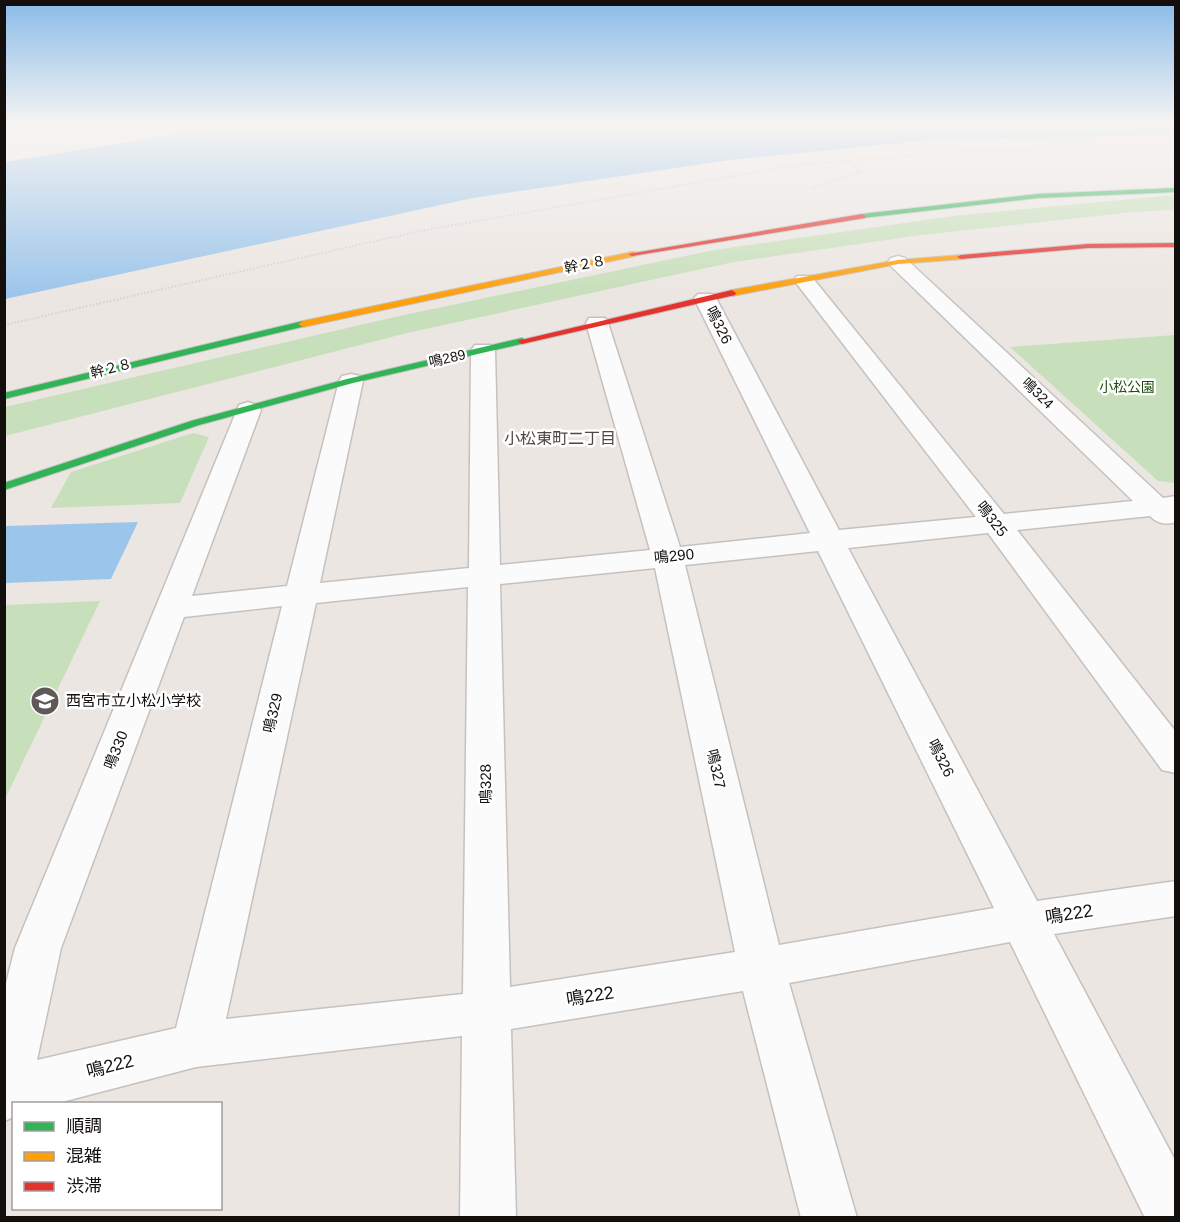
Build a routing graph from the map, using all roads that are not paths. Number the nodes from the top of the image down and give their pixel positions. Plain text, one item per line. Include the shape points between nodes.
1 (1176, 190) edge
2 (1176, 245) edge
3 (898, 262) junction
4 (804, 280) junction
5 (705, 298) junction
6 (597, 323) junction
7 (483, 350) junction
8 (351, 381) junction
9 (4, 396) edge
10 (248, 410) junction
11 (4, 487) edge
12 (1169, 513) edge
13 (996, 524) junction
14 (830, 540) junction
15 (668, 557) junction
16 (484, 576) junction
17 (301, 595) junction
18 (171, 608) junction
19 (1176, 760) edge
20 (1176, 898) edge
21 (1024, 921) junction
22 (761, 968) junction
23 (488, 1012) junction
24 (196, 1045) junction
25 (5, 1094) edge
26 (488, 1218) edge
27 (829, 1218) edge
28 (1175, 1218) edge

1 - 9 street, 幹２８ via 910,207 725,237 454,289 154,357
2 - 3 street, 鳴289 via 1088,246
3 - 4 street, 鳴289
3 - 12 street, 鳴324
4 - 5 street, 鳴289
4 - 13 street, 鳴325
5 - 6 street, 鳴289
5 - 14 street, 鳴326
6 - 7 street, 鳴289
6 - 15 street, 鳴327
7 - 8 street, 鳴289
7 - 16 street, 鳴328
8 - 10 street, 鳴289
8 - 17 street, 鳴329
10 - 11 street, 鳴289 via 195,423
10 - 18 street, 鳴330
12 - 13 street, 鳴290
13 - 14 street, 鳴290
13 - 19 street, 鳴325
14 - 15 street, 鳴290
14 - 21 street, 鳴326
15 - 16 street, 鳴290
15 - 22 street, 鳴327
16 - 17 street, 鳴290
16 - 23 street, 鳴328
17 - 18 street, 鳴290
17 - 24 street, 鳴329
18 - 25 street, 鳴330 via 38,948
20 - 21 street, 鳴222
21 - 22 street, 鳴222
21 - 28 street, 鳴326
22 - 23 street, 鳴222
22 - 27 street, 鳴327
23 - 24 street, 鳴222
23 - 26 street, 鳴328
24 - 25 street, 鳴222

